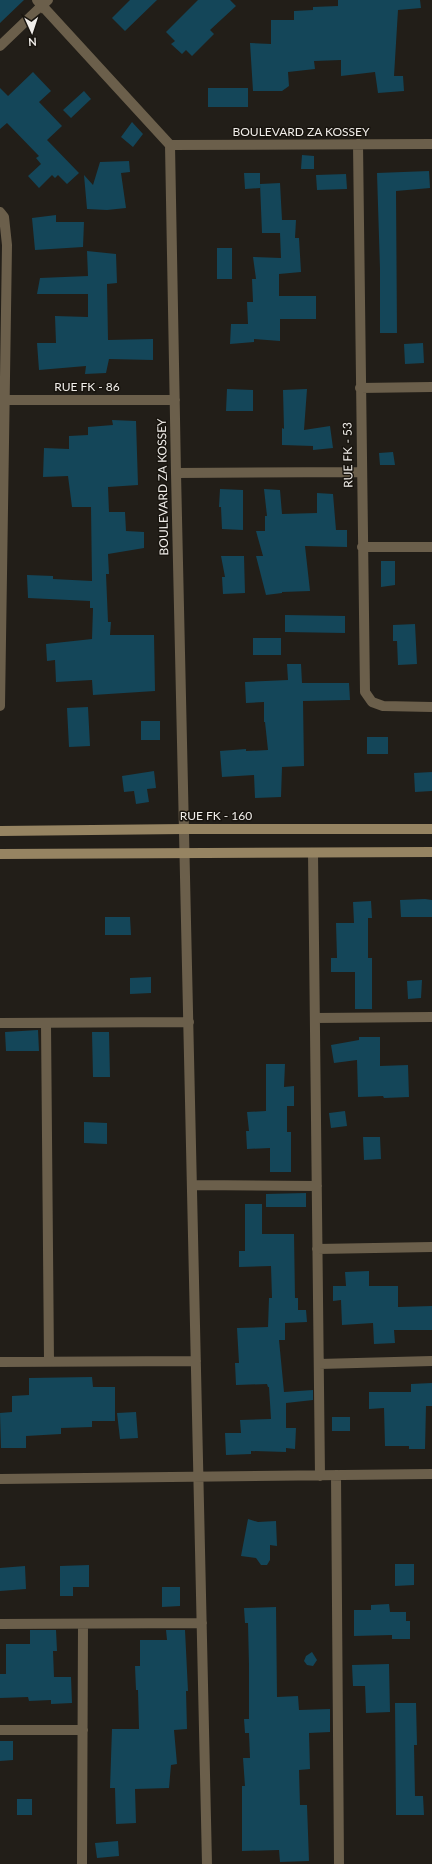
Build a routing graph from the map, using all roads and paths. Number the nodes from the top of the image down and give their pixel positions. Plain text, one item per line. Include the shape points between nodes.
1 (42, 2) edge
2 (0, 46) edge
3 (358, 144) junction
4 (432, 144) edge
5 (170, 145) junction
6 (0, 212) edge
7 (432, 387) edge
8 (360, 388) junction
9 (3, 400) edge
10 (175, 400) junction
11 (361, 472) junction
12 (176, 473) junction
13 (362, 547) junction
14 (432, 547) edge
15 (0, 706) edge
16 (432, 707) edge
17 (184, 829) junction
18 (432, 829) edge
19 (0, 832) edge
20 (432, 852) edge
21 (185, 853) junction
22 (313, 853) junction
23 (0, 854) edge
24 (432, 1017) edge
25 (315, 1018) junction
26 (189, 1022) junction
27 (0, 1023) edge
28 (46, 1024) junction
29 (192, 1185) junction
30 (317, 1186) junction
31 (432, 1247) edge
32 (317, 1249) junction
33 (196, 1361) junction
34 (432, 1361) edge
35 (0, 1362) edge
36 (49, 1362) junction
37 (319, 1364) junction
38 (432, 1474) edge
39 (336, 1475) junction
40 (320, 1476) junction
41 (198, 1478) junction
42 (0, 1479) edge
43 (202, 1622) junction
44 (0, 1624) edge
45 (83, 1624) junction
46 (0, 1730) edge
47 (83, 1730) junction
48 (82, 1864) edge
49 (207, 1864) edge
50 (339, 1864) edge

1 - 2 street
1 - 5 street
3 - 4 street, BOULEVARD ZA KOSSEY
3 - 5 street, BOULEVARD ZA KOSSEY
3 - 8 street, RUE FK - 53
5 - 10 street, BOULEVARD ZA KOSSEY
6 - 9 street via 4,216 7,245
7 - 8 street
8 - 11 street, RUE FK - 53
9 - 10 street, RUE FK - 86
9 - 15 street
10 - 12 street, BOULEVARD ZA KOSSEY
11 - 12 street
11 - 13 street, RUE FK - 53
12 - 17 street, BOULEVARD ZA KOSSEY
13 - 14 street
13 - 16 street, RUE FK - 53 via 365,692 372,702 383,706
17 - 18 main road, RUE FK - 160
17 - 19 main road, RUE FK - 160
17 - 21 street, BOULEVARD ZA KOSSEY
20 - 22 main road
21 - 22 main road
21 - 23 main road
21 - 26 street, BOULEVARD ZA KOSSEY
22 - 25 street
24 - 25 street
25 - 30 street
26 - 28 street
26 - 29 street, BOULEVARD ZA KOSSEY
27 - 28 street
28 - 36 street
29 - 30 street
29 - 33 street, BOULEVARD ZA KOSSEY
30 - 32 street
31 - 32 street
32 - 37 street
33 - 36 street
33 - 41 street, BOULEVARD ZA KOSSEY
34 - 37 street
35 - 36 street
37 - 40 street
38 - 39 street
39 - 40 street
39 - 50 street
40 - 41 street
41 - 42 street
41 - 43 street, BOULEVARD ZA KOSSEY
43 - 45 street
43 - 49 street, BOULEVARD ZA KOSSEY
44 - 45 street
45 - 47 street
46 - 47 street
47 - 48 street

